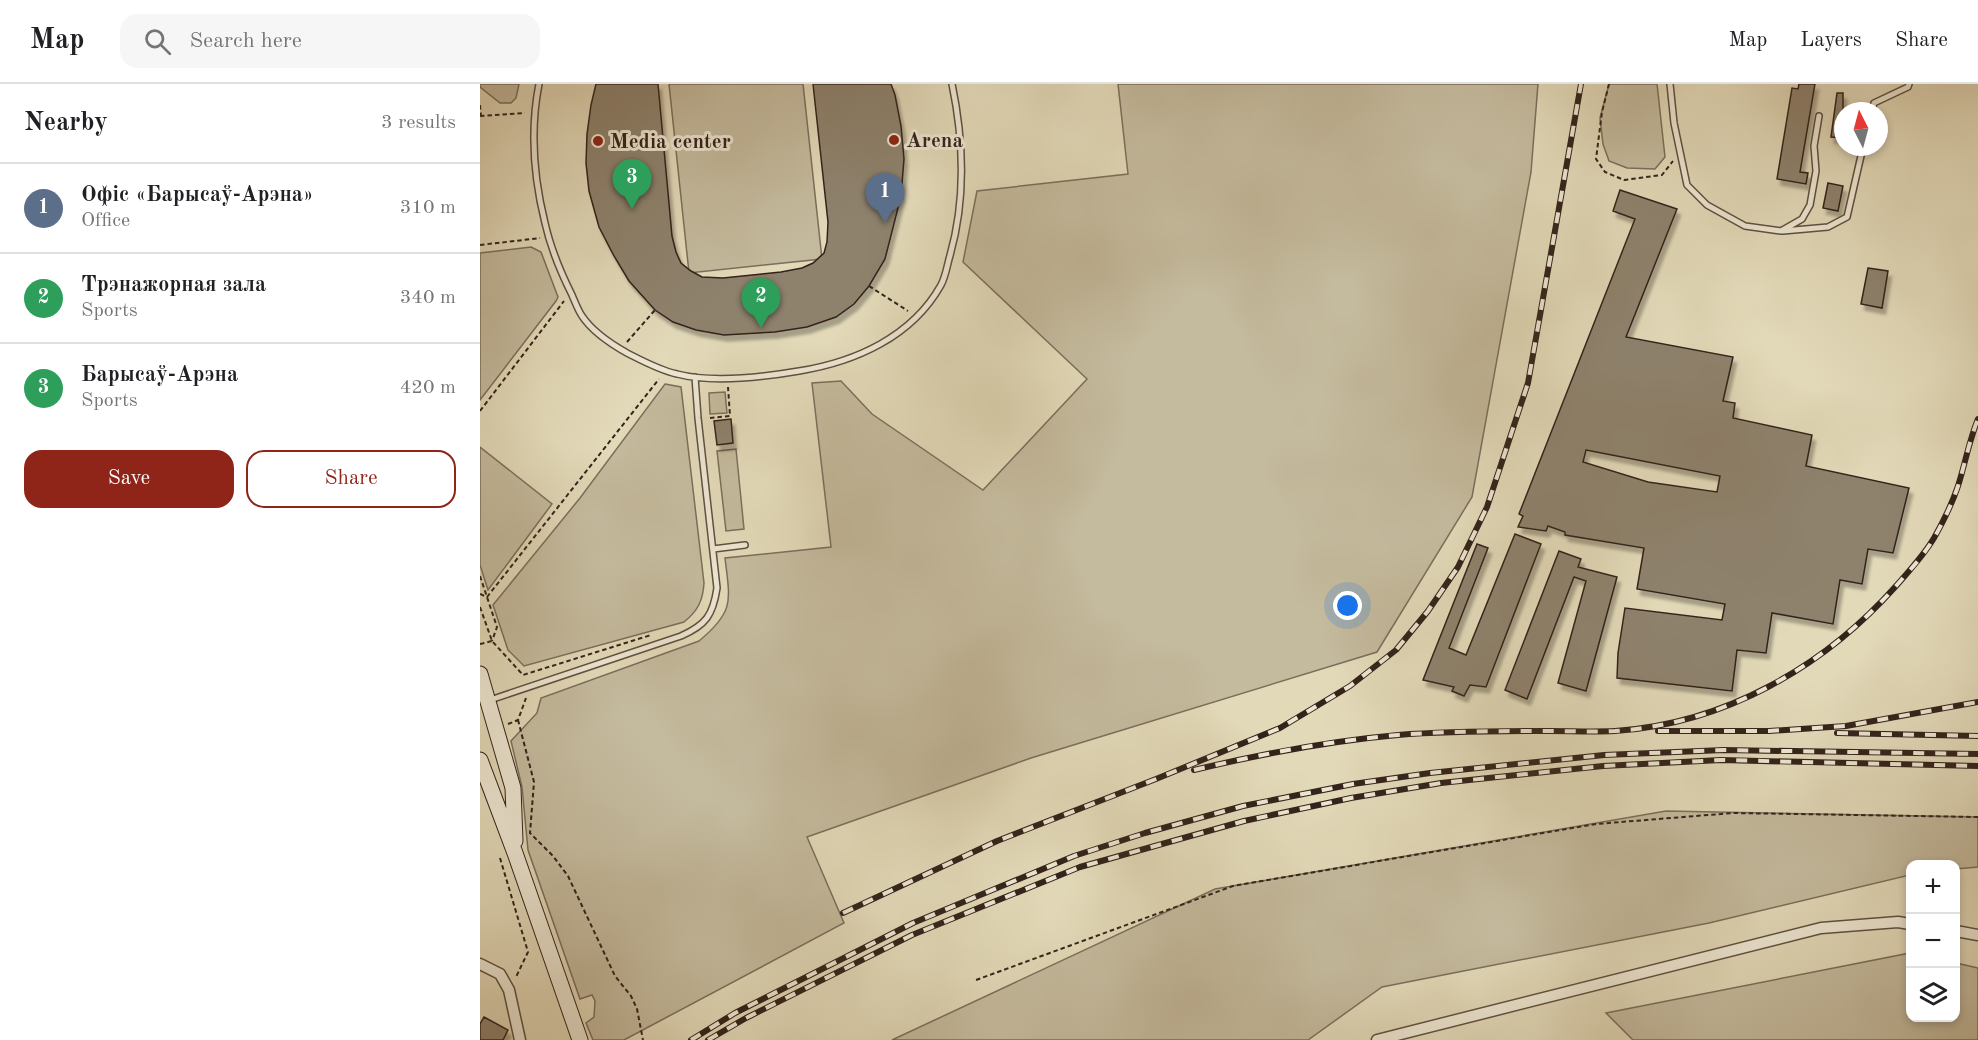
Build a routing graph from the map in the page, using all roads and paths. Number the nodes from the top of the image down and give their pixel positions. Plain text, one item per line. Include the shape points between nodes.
1 (539, 84) edge
2 (952, 84) edge
3 (1609, 84) edge
4 (1670, 84) edge
5 (1909, 84) edge
6 (1876, 102) edge
7 (480, 105) edge
8 (527, 113) dead end
9 (480, 116) edge
10 (1820, 116) dead end
11 (1681, 152) junction
12 (1861, 156) edge
13 (1781, 231) junction
14 (540, 238) dead end
15 (480, 245) edge
16 (869, 286) dead end
17 (564, 301) dead end
18 (655, 310) dead end
19 (908, 311) dead end
20 (627, 342) dead end
21 (661, 377) dead end
22 (695, 377) junction
23 (728, 385) dead end
24 (480, 411) edge
25 (711, 418) dead end
26 (745, 545) dead end
27 (713, 549) junction
28 (480, 576) edge
29 (480, 594) edge
30 (487, 597) junction
31 (480, 607) edge
32 (657, 633) dead end
33 (492, 641) junction
34 (480, 644) edge
35 (480, 674) edge
36 (526, 698) dead end
37 (484, 702) edge
38 (518, 720) junction
39 (505, 725) dead end
40 (480, 760) edge
41 (1978, 817) edge
42 (516, 853) junction
43 (500, 855) dead end
44 (1906, 923) edge
45 (1960, 932) edge
46 (1978, 935) edge
47 (480, 964) edge
48 (976, 980) dead end
49 (509, 990) junction
50 (520, 1040) edge
51 (580, 1040) edge
52 (643, 1040) edge
53 (1377, 1040) edge

1 - 22 lane via 534,135 542,211 551,249 582,316 610,344 654,367
2 - 22 lane via 962,167 961,207 942,284 913,322 862,354 819,368 758,376
3 - 11 path via 1596,159 1605,172 1624,180 1662,175
4 - 11 lane
5 - 6 lane
7 - 9 path
8 - 9 path
10 - 13 lane via 1810,205 1802,219
11 - 13 lane via 1687,184 1707,205 1745,226
12 - 13 lane via 1846,217 1828,227
14 - 15 path
16 - 19 path
17 - 24 path
18 - 20 path
21 - 30 path
22 - 27 lane
23 - 25 path via 730,416
26 - 27 lane
27 - 37 lane via 717,588 714,606 696,630
28 - 30 path
29 - 30 path
30 - 33 path via 497,627
31 - 33 path
32 - 33 path via 523,675
33 - 34 path
35 - 37 street
36 - 38 path
37 - 42 street via 513,788
38 - 39 path
38 - 52 path via 534,782 530,833 568,876 615,976 637,1009
40 - 42 street
41 - 48 path via 1733,813 1585,825 1233,886
42 - 51 street
43 - 49 path via 528,952
44 - 53 street via 1821,928
45 - 46 street
47 - 49 street via 500,974
49 - 50 street

